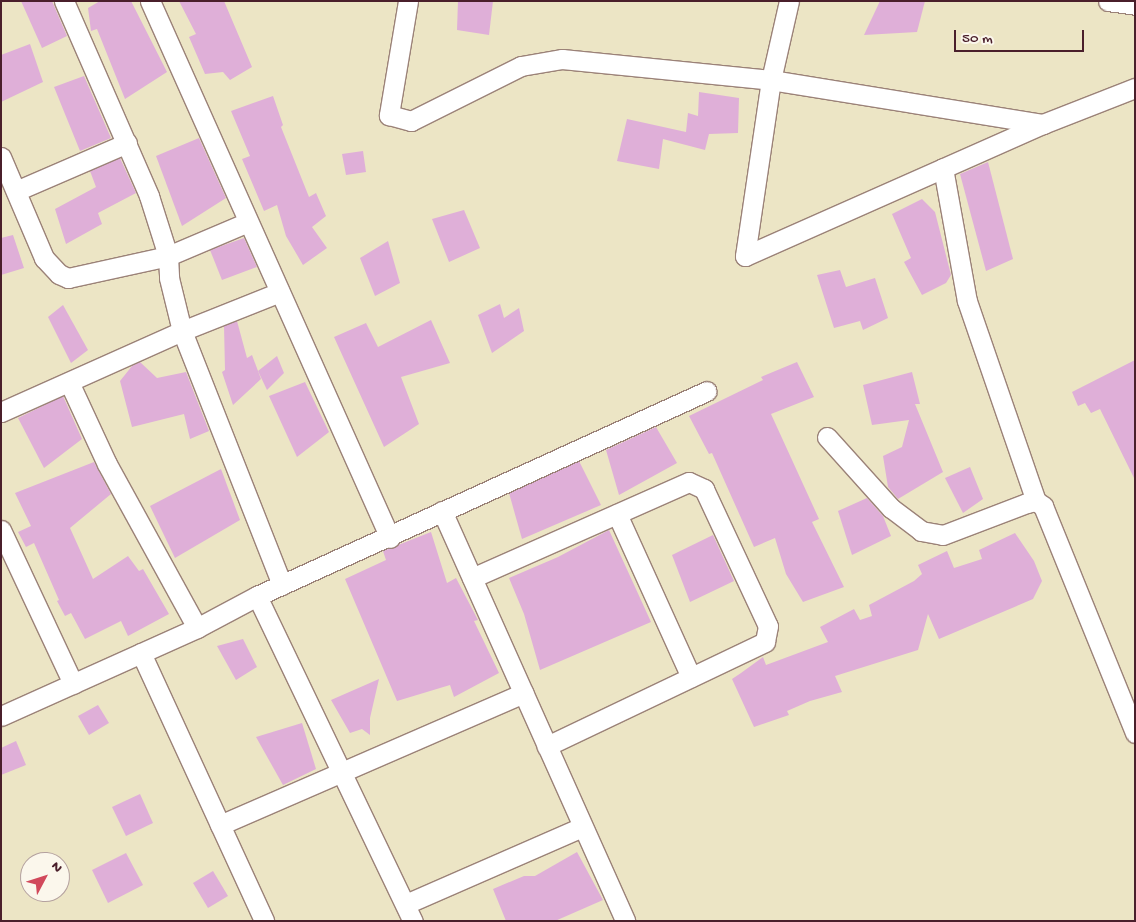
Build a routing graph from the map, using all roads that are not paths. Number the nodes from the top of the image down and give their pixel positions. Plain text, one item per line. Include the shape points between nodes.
1 (64, 1) edge
2 (150, 1) edge
3 (408, 1) edge
4 (789, 1) edge
5 (1108, 1) edge
6 (1135, 6) edge
7 (771, 80) junction
8 (1135, 88) edge
9 (1043, 124) junction
10 (127, 143) junction
11 (1, 157) edge
12 (943, 168) junction
13 (16, 191) junction
14 (248, 222) junction
15 (168, 256) junction
16 (280, 292) junction
17 (182, 331) junction
18 (69, 382) junction
19 (706, 391) dead end
20 (1, 412) edge
21 (827, 437) dead end
22 (1036, 501) junction
23 (442, 511) junction
24 (617, 514) junction
25 (1, 530) edge
26 (390, 538) junction
27 (472, 578) junction
28 (282, 585) junction
29 (257, 596) junction
30 (197, 628) junction
31 (141, 653) junction
32 (691, 677) junction
33 (73, 684) junction
34 (524, 693) junction
35 (1, 716) edge
36 (1135, 733) edge
37 (547, 746) junction
38 (341, 774) junction
39 (220, 825) junction
40 (582, 827) junction
41 (409, 912) edge
42 (264, 921) edge
43 (625, 921) edge

1 - 10 street
2 - 14 street
3 - 7 street via 389,115 411,121 521,66 562,59
4 - 7 street
5 - 6 street
7 - 9 street
7 - 12 street via 744,256
8 - 9 street
9 - 12 street
10 - 13 street
10 - 15 street
11 - 13 street
12 - 22 street via 967,302
13 - 15 street via 44,258 59,274 68,278
14 - 15 street
14 - 16 street
15 - 17 street via 169,278
16 - 17 street
16 - 26 street
17 - 18 street
17 - 28 street
18 - 20 street
18 - 30 street via 107,464
19 - 23 street
21 - 22 street via 891,508 921,531 943,535
22 - 36 street via 1043,506
23 - 26 street
23 - 27 street
24 - 27 street
24 - 32 street
24 - 32 street via 689,482 698,484 704,489 768,626 765,642
25 - 33 street
26 - 28 street
27 - 34 street
28 - 29 street
29 - 30 street
29 - 38 street
30 - 31 street
31 - 33 street
31 - 39 street
32 - 37 street
33 - 35 street
34 - 37 street
34 - 38 street
37 - 40 street
38 - 39 street
38 - 41 street
39 - 42 street
40 - 41 street
40 - 43 street

